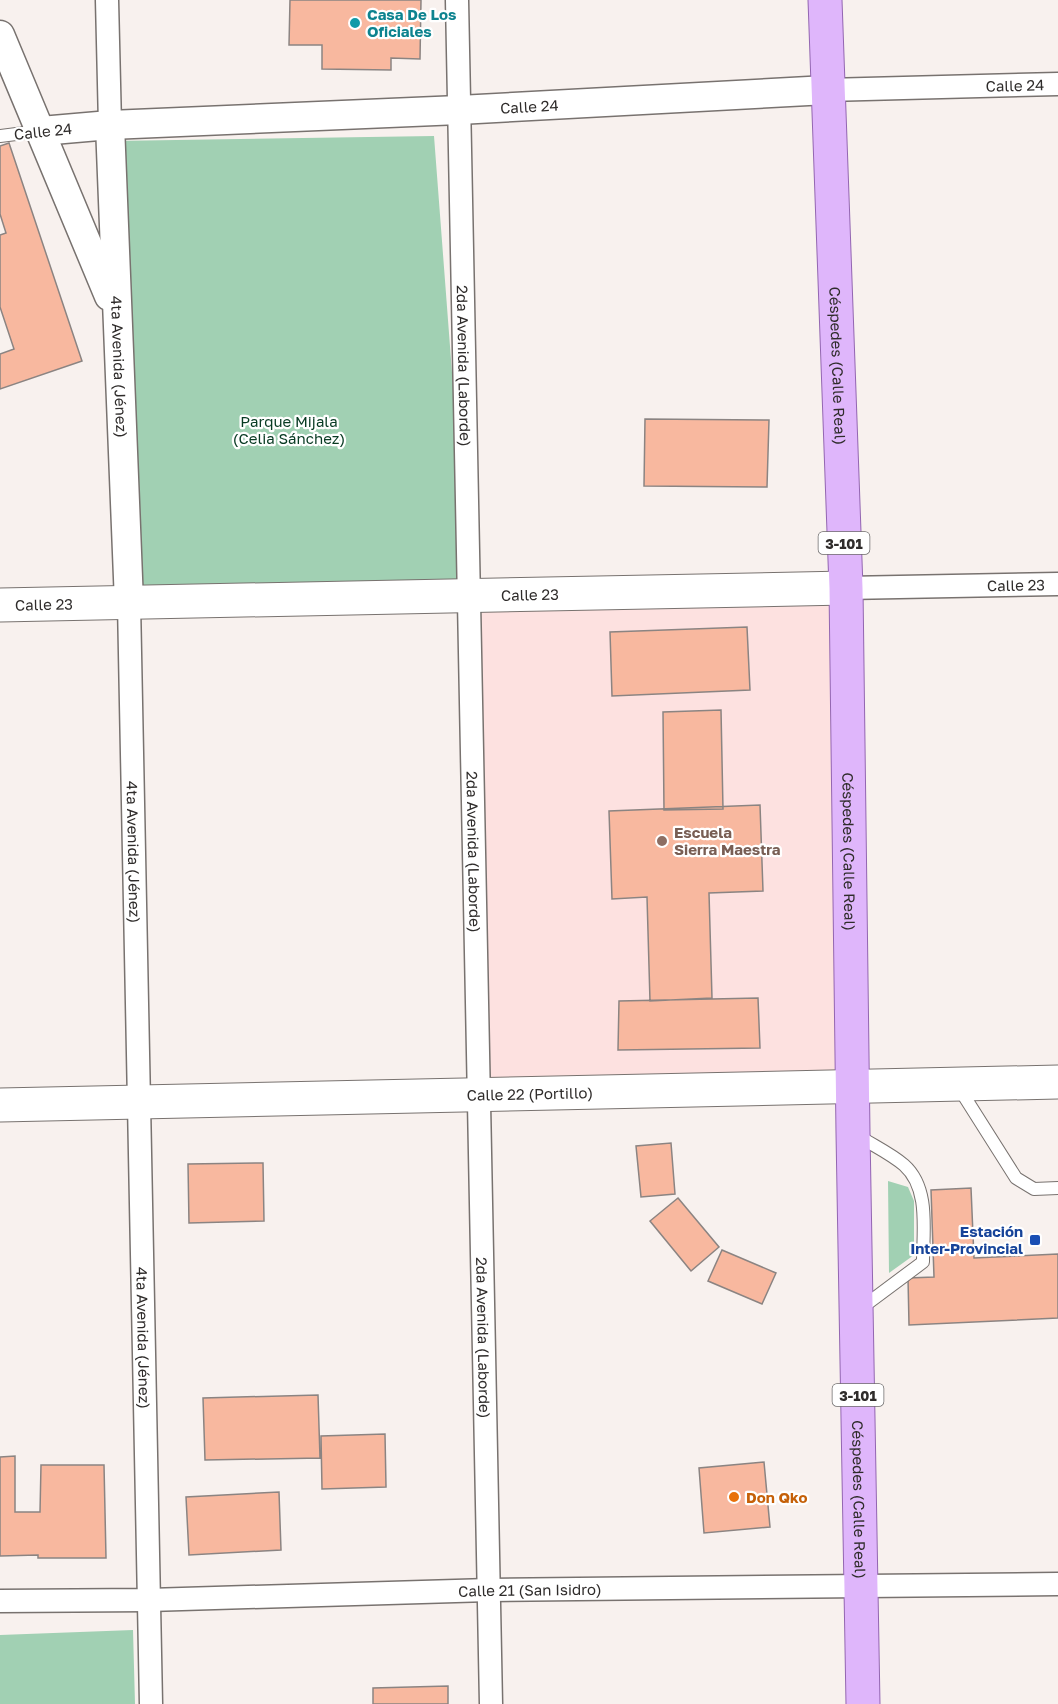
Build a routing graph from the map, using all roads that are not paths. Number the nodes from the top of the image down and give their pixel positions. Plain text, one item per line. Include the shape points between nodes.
1 (107, 0) edge
2 (457, 0) edge
3 (825, 0) edge
4 (0, 35) edge
5 (1058, 84) edge
6 (827, 90) junction
7 (459, 110) junction
8 (110, 125) junction
9 (41, 131) junction
10 (0, 136) edge
11 (116, 315) junction
12 (1058, 584) edge
13 (846, 588) junction
14 (469, 596) junction
15 (129, 603) junction
16 (0, 606) edge
17 (1058, 1082) edge
18 (957, 1085) junction
19 (852, 1086) junction
20 (479, 1095) junction
21 (139, 1102) junction
22 (0, 1105) edge
23 (853, 1133) junction
24 (1058, 1188) edge
25 (856, 1312) junction
26 (1058, 1584) edge
27 (861, 1586) junction
28 (489, 1590) junction
29 (149, 1600) junction
30 (0, 1601) edge
31 (151, 1704) edge
32 (491, 1704) edge
33 (864, 1704) edge

1 - 8 street, 4ta Avenida (Jénez)
2 - 7 street, 2da Avenida (Laborde)
3 - 6 main road, Céspedes (Calle Real) / 3-101
4 - 9 street
5 - 6 street, Calle 24
6 - 7 street, Calle 24
6 - 13 main road, Céspedes (Calle Real) / 3-101
7 - 8 street, Calle 24
7 - 14 street, 2da Avenida (Laborde)
8 - 9 street, Calle 24
8 - 11 street, 4ta Avenida (Jénez)
9 - 10 lane, Calle 24
9 - 11 street
11 - 15 street, 4ta Avenida (Jénez)
12 - 13 street, Calle 23
13 - 14 main road, Calle 23
13 - 19 main road, Céspedes (Calle Real) / 3-101
14 - 15 main road, Calle 23
14 - 20 street, 2da Avenida (Laborde)
15 - 16 main road, Calle 23
15 - 21 street, 4ta Avenida (Jénez)
17 - 18 main road, Calle 22 (Portillo)
18 - 19 main road, Calle 22 (Portillo)
18 - 24 lane via 1016,1178 1034,1189
19 - 20 main road, Calle 22 (Portillo)
19 - 23 main road, Céspedes (Calle Real) / 3-101
20 - 21 main road, Calle 22 (Portillo)
20 - 28 street, 2da Avenida (Laborde)
21 - 22 main road, Calle 22 (Portillo)
21 - 29 street, 4ta Avenida (Jénez)
23 - 25 main road, Céspedes (Calle Real) / 3-101
23 - 25 lane via 903,1165 918,1182 923,1251 923,1262
25 - 27 main road, Céspedes (Calle Real) / 3-101
26 - 27 street, Calle 21 (San Isidro)
27 - 28 street, Calle 21 (San Isidro)
27 - 33 main road, Céspedes (Calle Real) / 3-101
28 - 29 street, Calle 21 (San Isidro)
28 - 32 street, 2da Avenida (Laborde)
29 - 30 street, Calle 21 (San Isidro)
29 - 31 street, 4ta Avenida (Jénez)

